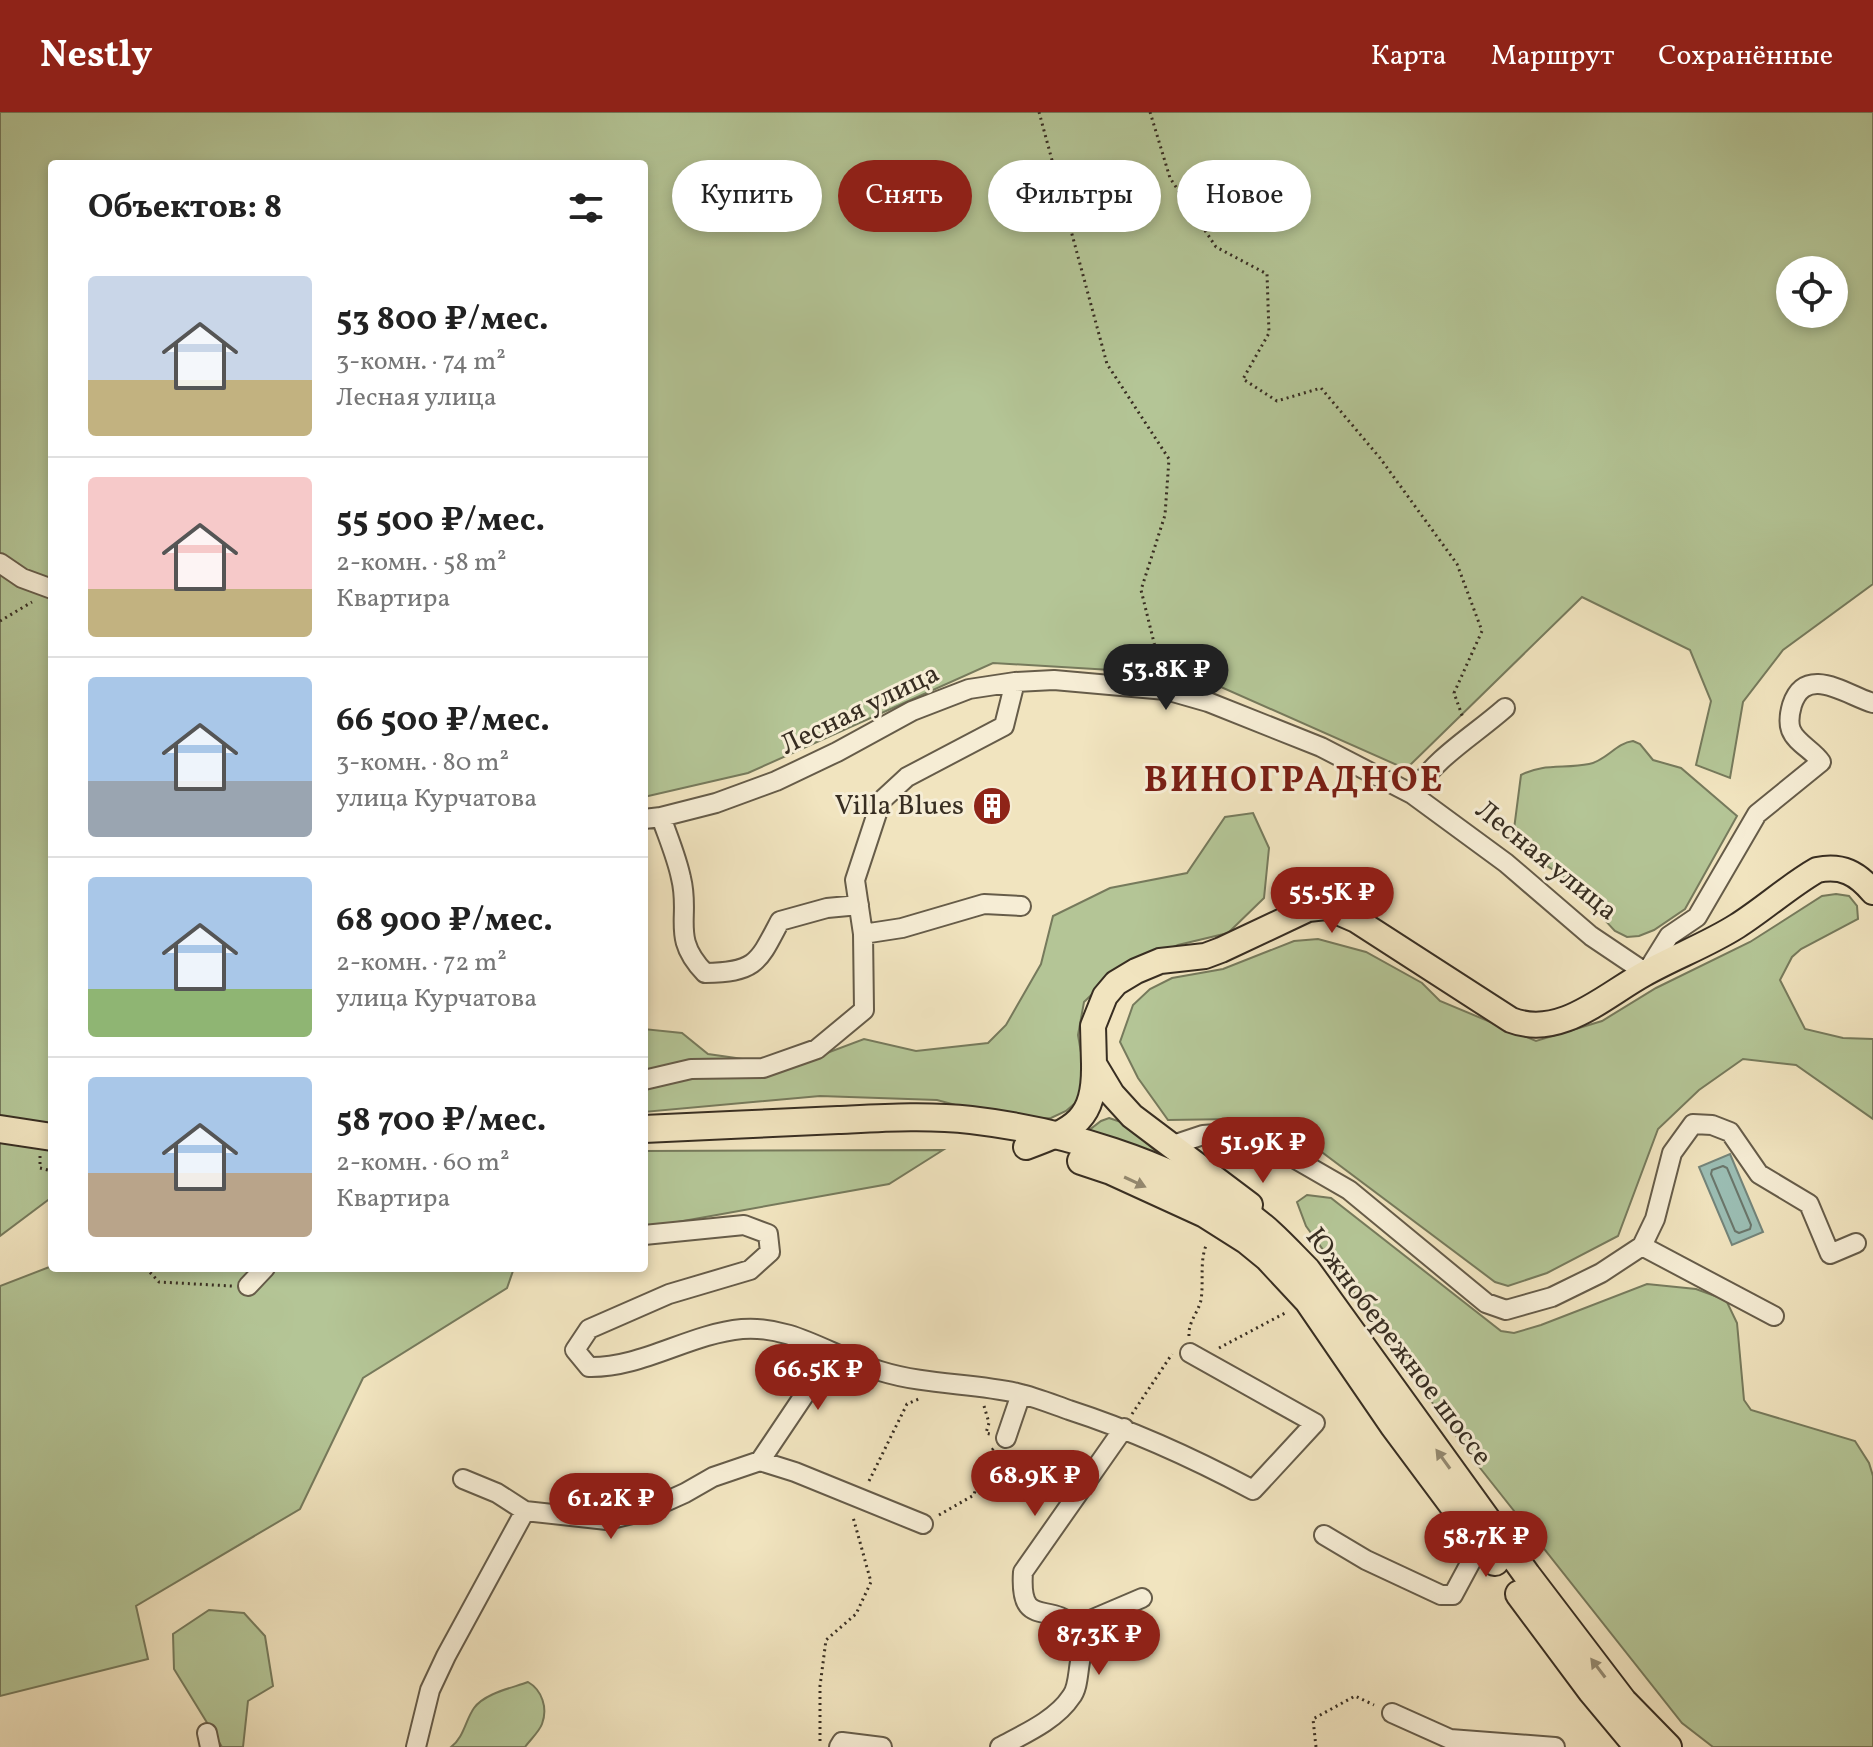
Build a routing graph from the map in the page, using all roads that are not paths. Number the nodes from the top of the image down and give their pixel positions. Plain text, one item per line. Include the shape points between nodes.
1 (0, 563) edge
2 (46, 593) edge
3 (1015, 682) junction
4 (1873, 703) edge
5 (1505, 708) dead end
6 (1412, 794) junction
7 (652, 818) edge
8 (1873, 892) edge
9 (859, 905) junction
10 (1021, 906) dead end
11 (863, 934) junction
12 (1646, 973) junction
13 (1094, 1064) junction
14 (648, 1079) edge
15 (0, 1129) edge
16 (648, 1129) edge
17 (1055, 1136) junction
18 (1163, 1138) junction
19 (648, 1143) edge
20 (0, 1146) edge
21 (1026, 1147) junction
22 (48, 1153) edge
23 (48, 1154) edge
24 (1205, 1214) junction
25 (648, 1235) edge
26 (1856, 1243) dead end
27 (1642, 1246) junction
28 (1307, 1270) junction
29 (261, 1272) edge
30 (248, 1286) road end
31 (1774, 1316) dead end
32 (806, 1341) junction
33 (1195, 1356) road end
34 (1021, 1394) junction
35 (1124, 1428) junction
36 (1006, 1438) road end
37 (760, 1461) junction
38 (463, 1479) dead end
39 (525, 1511) junction
40 (923, 1524) road end
41 (1324, 1535) dead end
42 (1481, 1543) junction
43 (1142, 1598) dead end
44 (1074, 1627) junction
45 (1392, 1713) road end
46 (1006, 1746) edge
47 (416, 1747) edge
48 (839, 1747) edge
49 (882, 1747) edge
50 (1555, 1747) edge
51 (1638, 1747) edge
52 (1668, 1747) edge

1 - 2 street
3 - 6 street, Лесная улица via 1054,680 1166,690 1321,747
3 - 7 street, Лесная улица via 954,694 776,781
3 - 9 street via 1004,726 907,777 881,801 855,880
4 - 12 street via 1822,683 1795,695 1791,731 1821,762 1757,814 1697,917 1669,936
5 - 6 street via 1426,773
6 - 12 street, Лесная улица via 1496,855 1591,936
7 - 9 street via 682,880 683,939 705,973 733,972 759,961 780,921
8 - 12 main road via 1848,871 1817,870 1706,945
9 - 11 street
10 - 11 street via 984,904
11 - 14 street via 864,1010 817,1049 763,1068 691,1069
12 - 13 main road via 1565,1020 1522,1024 1356,920 1326,907 1308,909 1221,950 1160,961 1116,983 1093,1026
13 - 17 main road via 1092,1103
13 - 18 main road via 1132,1116
15 - 22 highway
16 - 17 highway, Южнобережное шоссе via 898,1118 969,1120
17 - 21 main road
17 - 28 highway, Южнобережное шоссе via 1121,1155 1244,1213
18 - 24 main road
18 - 27 street via 1229,1133 1271,1145 1349,1190 1486,1303 1506,1310 1552,1297
18 - 28 main road via 1262,1214
19 - 21 highway, Южнобережное шоссе via 857,1132
20 - 23 highway
21 -> 24 highway, Южнобережное шоссе via 1111,1171
24 - 42 highway, Южнобережное шоссе via 1268,1258 1308,1301
25 - 32 street via 744,1225 768,1234 770,1252 750,1270 669,1294 589,1329 575,1350 589,1367 608,1368 741,1329 777,1330
26 - 27 street via 1830,1254 1809,1204 1759,1174 1730,1132 1693,1124 1672,1153 1655,1219
27 - 31 street
52 -> 28 highway, Южнобережное шоссе via 1623,1701 1527,1575
29 - 30 street
32 - 34 street via 879,1371
32 - 37 street via 805,1394
33 - 35 street via 1315,1423 1253,1490
34 - 35 street
34 - 36 street
35 - 44 street via 1023,1572 1027,1604
37 - 39 street via 713,1477 645,1511 607,1520
37 - 40 street via 795,1472 856,1507
38 - 39 street
39 - 47 street via 435,1679
41 - 42 street via 1441,1595 1453,1595
42 - 51 highway, Южнобережное шоссе
43 - 44 street
44 - 46 street via 1082,1651 1073,1696
45 - 50 street via 1450,1739
48 - 49 street via 842,1742

